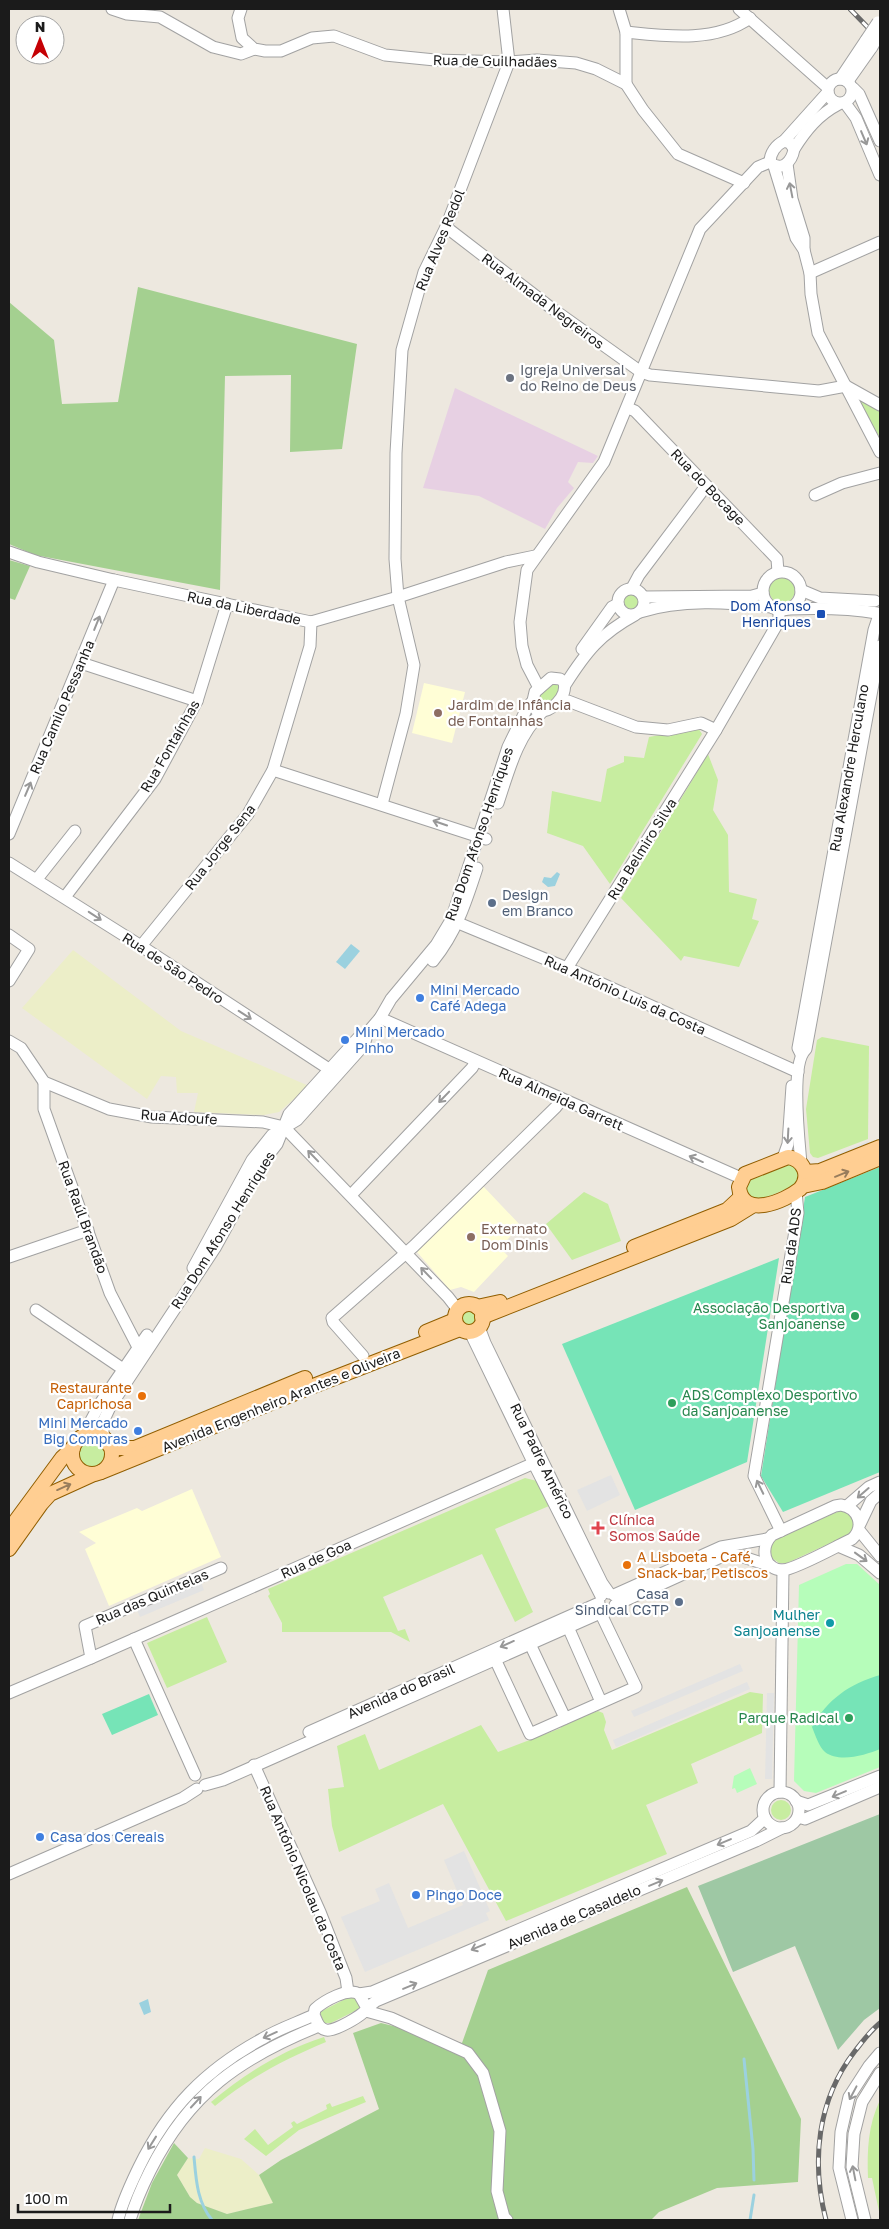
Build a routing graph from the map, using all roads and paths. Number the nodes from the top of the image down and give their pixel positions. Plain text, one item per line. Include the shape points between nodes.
1 (112, 9) edge
2 (242, 9) edge
3 (503, 9) edge
4 (619, 9) edge
5 (739, 9) edge
6 (750, 18) junction
7 (879, 20) edge
8 (626, 32) junction
9 (880, 34) edge
10 (869, 43) junction
11 (254, 49) junction
12 (510, 62) junction
13 (847, 83) junction
14 (626, 84) junction
15 (828, 90) junction
16 (842, 103) junction
17 (784, 141) junction
18 (880, 142) edge
19 (794, 149) junction
20 (772, 164) junction
21 (787, 164) junction
22 (880, 174) edge
23 (744, 183) junction
24 (446, 227) junction
25 (880, 242) edge
26 (804, 250) junction
27 (810, 273) junction
28 (641, 372) junction
29 (846, 386) junction
30 (880, 405) edge
31 (628, 408) junction
32 (880, 452) edge
33 (880, 473) edge
34 (706, 486) junction
35 (815, 495) dead end
36 (9, 552) edge
37 (535, 556) junction
38 (506, 562) junction
39 (527, 570) junction
40 (778, 572) junction
41 (114, 580) junction
42 (632, 588) junction
43 (801, 590) junction
44 (763, 593) junction
45 (398, 597) junction
46 (644, 597) junction
47 (227, 604) junction
48 (618, 604) junction
49 (878, 608) edge
50 (780, 609) junction
51 (638, 613) junction
52 (311, 622) junction
53 (880, 646) edge
54 (81, 663) junction
55 (562, 682) junction
56 (540, 688) junction
57 (197, 702) junction
58 (532, 702) junction
59 (568, 702) dead end
60 (542, 712) junction
61 (716, 730) junction
62 (273, 770) junction
63 (382, 804) junction
64 (75, 831) dead end
65 (9, 834) edge
66 (483, 838) junction
67 (9, 863) edge
68 (836, 864) junction
69 (37, 879) junction
70 (65, 897) junction
71 (455, 922) junction
72 (9, 935) edge
73 (141, 946) junction
74 (567, 968) junction
75 (9, 981) edge
76 (383, 1014) junction
77 (9, 1041) edge
78 (476, 1061) junction
79 (333, 1072) junction
80 (797, 1077) junction
81 (44, 1082) junction
82 (562, 1099) junction
83 (284, 1126) junction
84 (880, 1147) edge
85 (783, 1158) junction
86 (880, 1158) edge
87 (803, 1167) junction
88 (741, 1178) junction
89 (800, 1189) junction
90 (351, 1195) junction
91 (741, 1197) junction
92 (752, 1206) junction
93 (88, 1230) junction
94 (406, 1253) junction
95 (9, 1257) edge
96 (36, 1310) dead end
97 (469, 1320) junction
98 (140, 1352) junction
99 (363, 1356) junction
100 (123, 1369) junction
101 (82, 1436) junction
102 (107, 1442) junction
103 (72, 1448) junction
104 (537, 1462) junction
105 (98, 1473) junction
106 (880, 1482) edge
107 (880, 1493) edge
108 (847, 1506) junction
109 (859, 1527) junction
110 (9, 1530) edge
111 (781, 1531) junction
112 (768, 1540) junction
113 (838, 1546) junction
114 (9, 1547) edge
115 (880, 1556) edge
116 (221, 1568) dead end
117 (777, 1568) junction
118 (880, 1573) edge
119 (607, 1602) junction
120 (568, 1627) junction
121 (134, 1639) junction
122 (530, 1644) junction
123 (91, 1658) junction
124 (496, 1659) junction
125 (9, 1693) edge
126 (602, 1702) junction
127 (565, 1718) junction
128 (254, 1765) junction
129 (880, 1776) edge
130 (198, 1782) junction
131 (880, 1787) edge
132 (780, 1792) junction
133 (796, 1801) junction
134 (798, 1817) junction
135 (765, 1818) junction
136 (782, 1828) junction
137 (9, 1866) edge
138 (9, 1874) edge
139 (354, 1993) junction
140 (366, 2010) junction
141 (316, 2020) junction
142 (880, 2053) edge
143 (880, 2073) edge
144 (118, 2220) edge
145 (130, 2220) edge
146 (508, 2220) edge
147 (852, 2220) edge
148 (865, 2220) edge

1 - 11 street, Rua de Guilhadães via 160,18 213,47 241,54
2 - 11 street via 238,18 242,38
3 - 12 street, Rua Alves Redol
4 - 8 street
5 - 6 street
6 - 8 street via 727,29 693,35
6 - 15 street
7 - 10 street, bridge
8 - 14 street
9 - 10 street, bridge
10 - 13 street
11 - 12 street, Rua de Guilhadães via 281,51 312,38 334,36 385,56
12 - 14 street, Rua de Guilhadães via 576,63
12 - 24 street, Rua Alves Redol
13 - 15 street via 832,82
13 - 16 street via 852,96
13 - 18 street via 859,94
14 - 23 street via 678,154
15 - 16 street via 832,100
15 - 17 street
16 - 19 street via 825,111 805,131
16 -> 22 street via 856,118
17 - 19 street
17 - 20 street via 772,152
19 - 21 street
20 - 21 street via 780,167
20 - 23 street via 758,167
20 - 26 street via 796,238
26 -> 21 street
23 - 28 street via 697,235
24 - 28 street, Rua Almada Negreiros
24 - 45 street, Rua Alves Redol via 424,272 402,350 396,453
25 - 27 street
26 - 27 street
27 - 29 street via 818,333
28 - 29 street via 819,391
28 - 31 street
29 - 30 street
29 - 32 street
31 - 34 street, Rua do Bocage via 635,411
31 - 37 street via 604,462
33 - 35 street via 842,483
34 - 40 street, Rua do Bocage via 777,559
34 - 42 street
36 - 41 street, Rua da Liberdade
37 - 38 street, Rua da Liberdade
37 - 39 street
38 - 39 street
38 - 45 street, Rua da Liberdade
39 - 56 street via 520,622 522,646 527,665
40 - 43 street via 794,576
40 - 44 street via 765,582
41 - 47 street, Rua da Liberdade
54 -> 41 street, Rua Camilo Pessanha
42 - 46 street
42 - 48 street, Rua Dom Afonso Henriques via 621,593
43 - 49 street via 820,598
43 - 50 street via 800,599
44 - 46 street via 752,596
44 - 50 street via 765,601
45 - 52 street, Rua da Liberdade
45 - 63 street, Rua Alves Redol via 414,665 406,714
46 - 51 street via 644,608
47 - 52 street, Rua da Liberdade
47 - 57 street, Rua Fontaínhas
48 - 51 street via 624,613
48 - 55 street, Rua Dom Afonso Henriques via 612,607
49 - 50 street, Rua Dom Afonso Henriques
49 - 68 street, Rua Alexandre Herculano
50 - 51 street, Rua Dom Afonso Henriques via 689,604
50 - 61 street, Rua Belmiro Silva via 779,621
51 - 55 street, Rua Dom Afonso Henriques via 604,634
52 - 62 street, Rua Jorge Sena via 310,646
53 - 68 street, Rua Alexandre Herculano
54 - 57 street
65 -> 54 street, Rua Camilo Pessanha
55 - 56 street, Rua Dom Afonso Henriques via 551,678
55 - 60 street, Rua Dom Afonso Henriques via 563,694 558,702
56 - 58 street, Rua Dom Afonso Henriques
57 - 70 street, Rua Fontaínhas via 155,778
58 - 60 street via 534,709
58 - 66 street, Rua Dom Afonso Henriques via 508,747
59 - 61 street via 636,727 668,730 701,723
60 - 66 street, Rua Dom Afonso Henriques via 516,749
61 - 74 street, Rua Belmiro Silva
62 - 63 street
62 - 73 street, Rua Jorge Sena via 248,814
66 -> 63 street
64 - 69 street
66 - 71 street, Rua Dom Afonso Henriques
67 - 69 street, Rua de São Pedro
68 - 80 street, Rua Alexandre Herculano via 806,1050 801,1054
69 - 70 street, Rua de São Pedro
70 -> 73 street, Rua de São Pedro
71 - 74 street, Rua António Luis da Costa
71 - 76 street, Rua Dom Afonso Henriques via 445,947 397,1004
72 - 75 street via 29,949
73 -> 79 street, Rua de São Pedro
74 - 80 street, Rua António Luis da Costa
76 - 78 street, Rua Almeida Garrett
76 - 79 street, Rua Dom Afonso Henriques via 368,1032 358,1038
77 - 81 street via 22,1048
78 - 82 street, Rua Almeida Garrett
78 -> 90 street
79 - 83 street, Rua Dom Afonso Henriques via 289,1114
80 -> 85 street, Rua Alexandre Herculano via 792,1086 788,1144
80 - 87 street, Rua Alexandre Herculano
81 - 83 street, Rua Adoufe via 109,1109 152,1117 263,1122
81 - 93 street, Rua Raúl Brandão via 44,1109
88 -> 82 street, Rua Almeida Garrett
82 - 94 street
90 -> 83 street, Rua Padre Américo
83 - 98 street, Rua Dom Afonso Henriques via 272,1135 252,1160 188,1276
84 - 87 main road via 820,1171
85 - 87 main road via 793,1158
85 - 88 main road
89 -> 86 main road, Avenida Engenheiro Arantes e Oliveira
87 - 89 main road
88 - 91 main road
89 - 92 main road, Avenida Engenheiro Arantes e Oliveira via 762,1206
111 -> 89 street, Rua da ADS via 754,1476
90 - 94 street, Rua Padre Américo
91 - 92 main road
91 - 97 main road, Avenida Engenheiro Arantes e Oliveira via 726,1210 493,1305
92 - 97 main road, Avenida Engenheiro Arantes e Oliveira via 730,1219
93 - 95 street
93 - 98 street, Rua Raúl Brandão via 110,1294
97 -> 94 street, Rua Padre Américo
94 - 99 street via 332,1318
96 - 100 street
97 - 99 main road, Avenida Engenheiro Arantes e Oliveira
97 - 104 street, Rua Padre Américo
97 - 105 main road, Avenida Engenheiro Arantes e Oliveira
98 - 100 street, Rua Dom Afonso Henriques
98 - 102 street, Rua Dom Afonso Henriques via 104,1417 102,1424
99 - 102 main road, Avenida Engenheiro Arantes e Oliveira via 134,1448 118,1448
100 - 101 street, Rua Dom Afonso Henriques
101 - 102 main road via 94,1434
101 - 103 main road, Rua Dom Afonso Henriques
102 - 105 main road, Rua Dom Afonso Henriques via 112,1457 106,1468
103 - 105 main road via 76,1467 81,1471
103 - 110 main road, Rua Dom Afonso Henriques
104 - 119 street, Rua Padre Américo
104 - 121 street, Rua de Goa
114 -> 105 main road via 50,1494
106 -> 108 street, Avenida do Brasil
107 - 109 street via 871,1501
108 - 109 street via 856,1513
108 - 111 street, Avenida do Brasil via 835,1506
109 - 113 street via 852,1540
109 - 115 street
111 - 112 street, Avenida do Brasil
112 - 117 street via 765,1557
112 - 119 street, Avenida do Brasil via 720,1548
113 - 117 street
113 -> 118 street via 859,1555
116 - 123 street, Rua das Quintelas via 85,1626
117 - 119 street, Avenida do Brasil via 737,1554 724,1556
117 - 132 street
119 - 120 street, Avenida do Brasil
119 - 126 street via 636,1687
119 -> 130 street, Avenida do Brasil
120 - 122 street, Avenida do Brasil
120 - 126 street
121 - 123 street, Rua de Goa
121 - 130 street
122 - 124 street, Avenida do Brasil
122 - 127 street
123 - 125 street
124 - 127 street via 530,1734
124 - 128 street, Avenida do Brasil
126 - 127 street
128 - 130 street, Avenida do Brasil via 223,1780
128 - 139 street, Rua António Nicolau da Costa
129 -> 133 street via 808,1805
130 - 137 street, Avenida do Brasil
130 - 138 street, Avenida do Brasil via 183,1798
131 - 134 street, Avenida de Casaldelo via 805,1819
132 - 133 street via 789,1794
132 - 135 street via 766,1801
133 - 134 street
134 - 136 street, Avenida de Casaldelo via 791,1825
135 - 136 street
135 -> 139 street, Avenida de Casaldelo via 751,1830 381,1988
140 -> 136 street, Avenida de Casaldelo via 376,2001
139 - 140 street
139 - 141 street, Avenida de Casaldelo via 320,2005 315,2009
140 - 141 street, Avenida de Casaldelo via 332,2029 326,2030
140 - 146 street via 468,2052 483,2073 500,2131 497,2191 504,2217
141 -> 144 street, Avenida de Casaldelo via 263,2038 194,2086 145,2154
145 -> 141 street, Avenida de Casaldelo via 141,2190 169,2135 184,2114 219,2080
142 -> 147 street via 850,2096 841,2132 839,2168
148 -> 143 street via 852,2167 854,2134 862,2102

